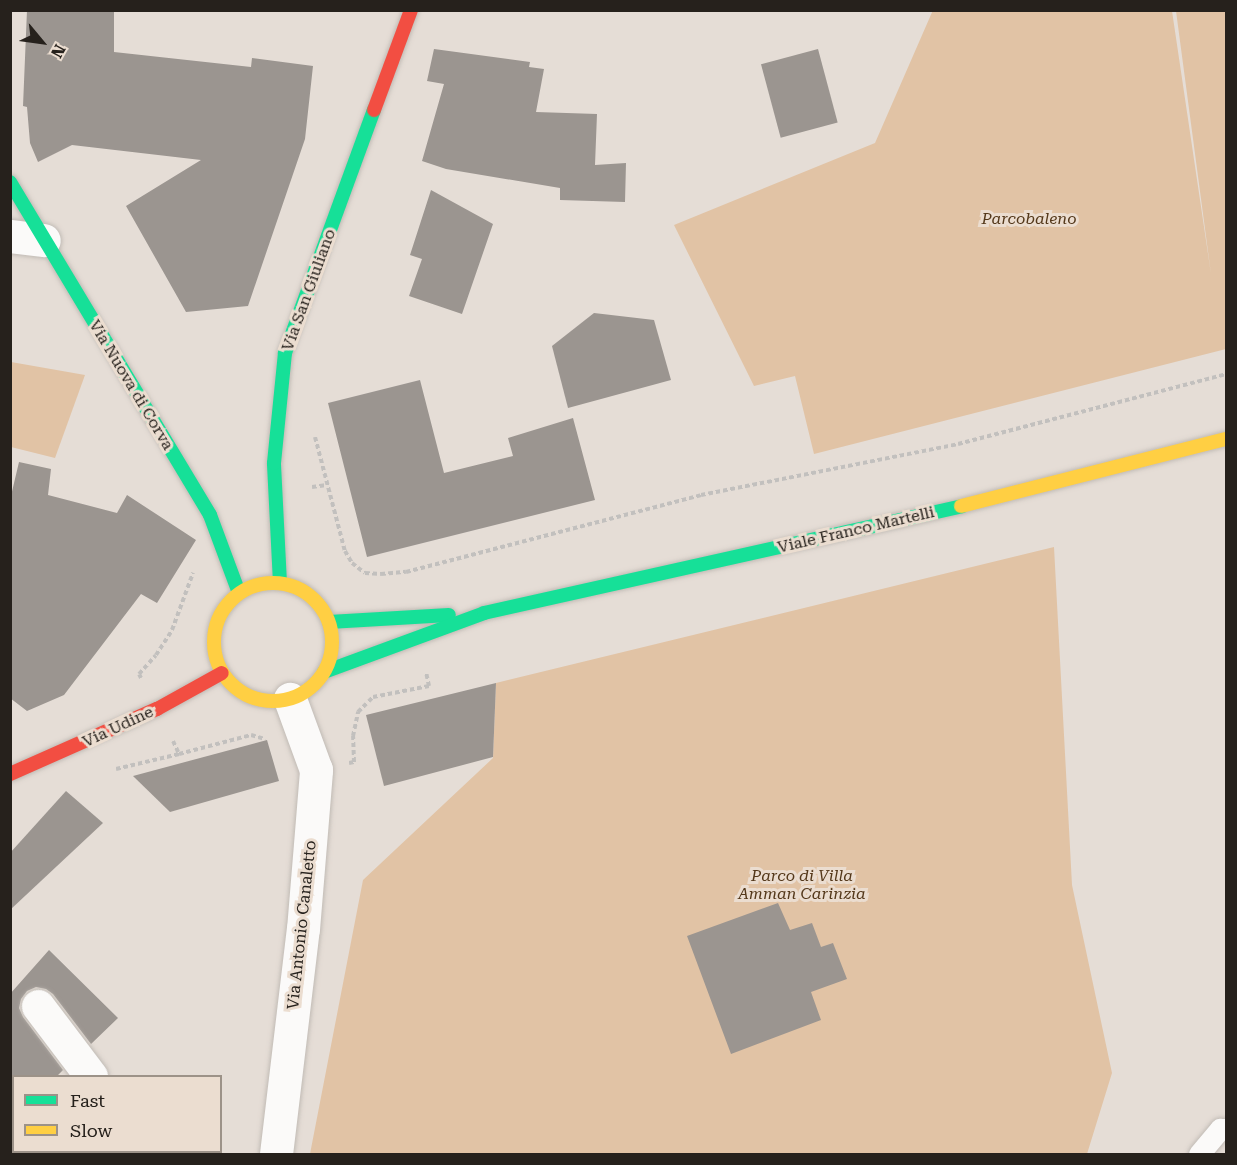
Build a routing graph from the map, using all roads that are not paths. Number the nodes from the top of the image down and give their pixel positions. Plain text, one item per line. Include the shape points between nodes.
1 (411, 10) edge
2 (10, 182) edge
3 (10, 236) edge
4 (44, 240) junction
5 (1227, 439) edge
6 (280, 583) junction
7 (239, 593) junction
8 (484, 613) junction
9 (328, 621) junction
10 (324, 672) junction
11 (222, 673) junction
12 (290, 699) junction
13 (14, 778) edge
14 (38, 1006) dead end
15 (90, 1075) edge
16 (1227, 1129) edge
17 (276, 1155) edge
18 (1199, 1155) edge

1 - 6 main road, Via San Giuliano via 285,353 274,464
2 - 4 main road, Via Nuova di Corva
3 - 4 street
4 - 7 main road, Via Nuova di Corva via 210,515
5 - 8 main road, Viale Franco Martelli via 900,522
6 - 7 main road via 255,586
6 - 9 main road via 301,589 313,598
7 - 11 main road via 221,615 214,634
8 - 9 main road, Viale Franco Martelli
8 - 10 main road, Viale Franco Martelli
9 - 10 main road via 331,647
10 - 12 main road via 308,690
11 - 12 main road via 232,685 254,698
11 - 13 main road, Via Udine
12 - 17 street, Via Antonio Canaletto via 316,770 303,929
14 - 15 street
16 - 18 lane via 1220,1129

